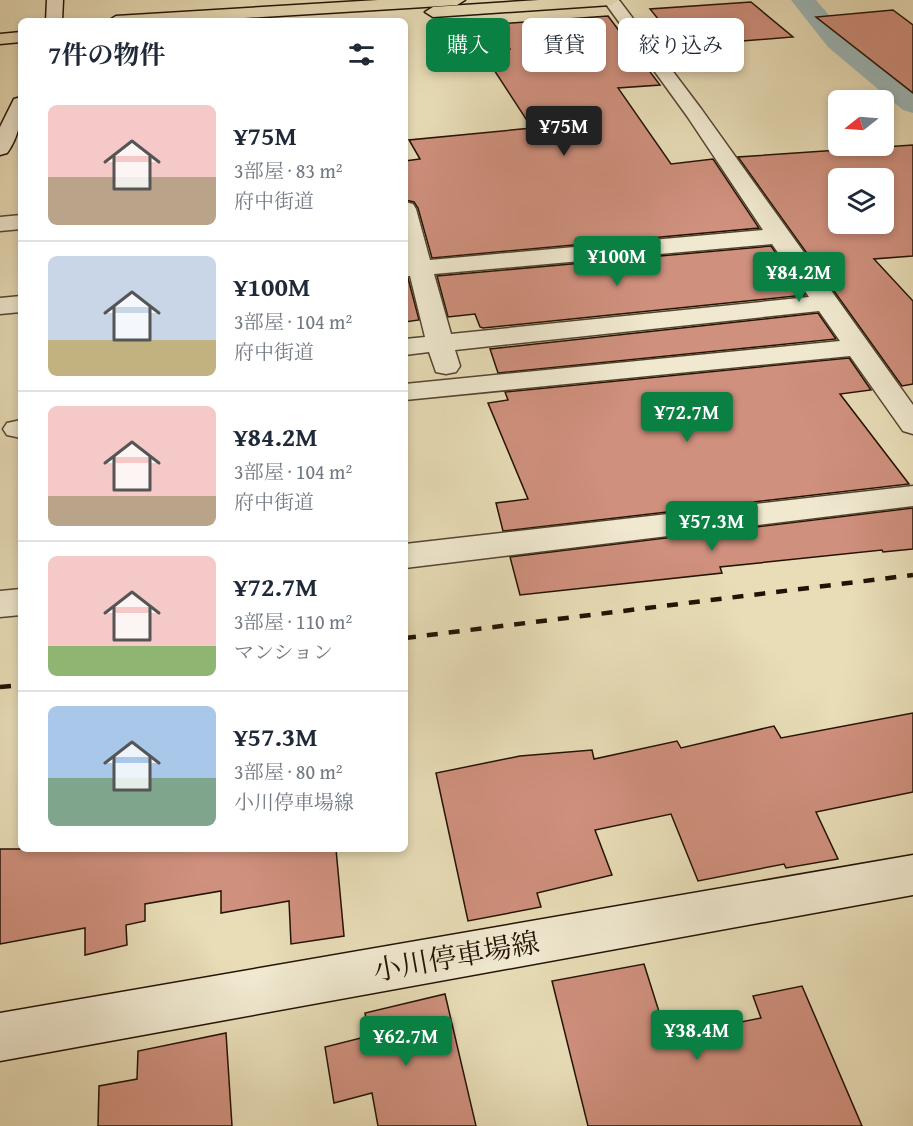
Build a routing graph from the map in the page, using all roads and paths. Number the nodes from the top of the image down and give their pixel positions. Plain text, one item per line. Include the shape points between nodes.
1 (55, 0) edge
2 (457, 0) edge
3 (611, 0) edge
4 (54, 18) edge
5 (165, 18) edge
6 (330, 18) edge
7 (18, 26) edge
8 (0, 28) edge
9 (18, 37) edge
10 (0, 39) edge
11 (18, 110) edge
12 (0, 149) edge
13 (18, 222) edge
14 (0, 224) edge
15 (408, 231) edge
16 (778, 236) junction
17 (413, 268) edge
18 (825, 303) junction
19 (18, 304) edge
20 (0, 306) edge
21 (440, 344) junction
22 (408, 347) edge
23 (858, 347) junction
24 (452, 388) junction
25 (408, 392) edge
26 (913, 425) edge
27 (913, 496) edge
28 (408, 556) edge
29 (18, 602) edge
30 (0, 604) edge
31 (913, 875) edge
32 (0, 1036) edge

1 - 4 street
2 - 5 main road
3 - 6 main road
3 - 16 street
7 - 8 main road
9 - 10 main road
11 - 12 street
13 - 14 street
15 - 17 street
16 - 17 street
16 - 18 street
17 - 21 street
18 - 21 street
18 - 23 street
19 - 20 street
21 - 22 street
21 - 24 street
23 - 24 street
23 - 26 street
24 - 25 street
27 - 28 street
29 - 30 street
31 - 32 street, 小川停車場線

